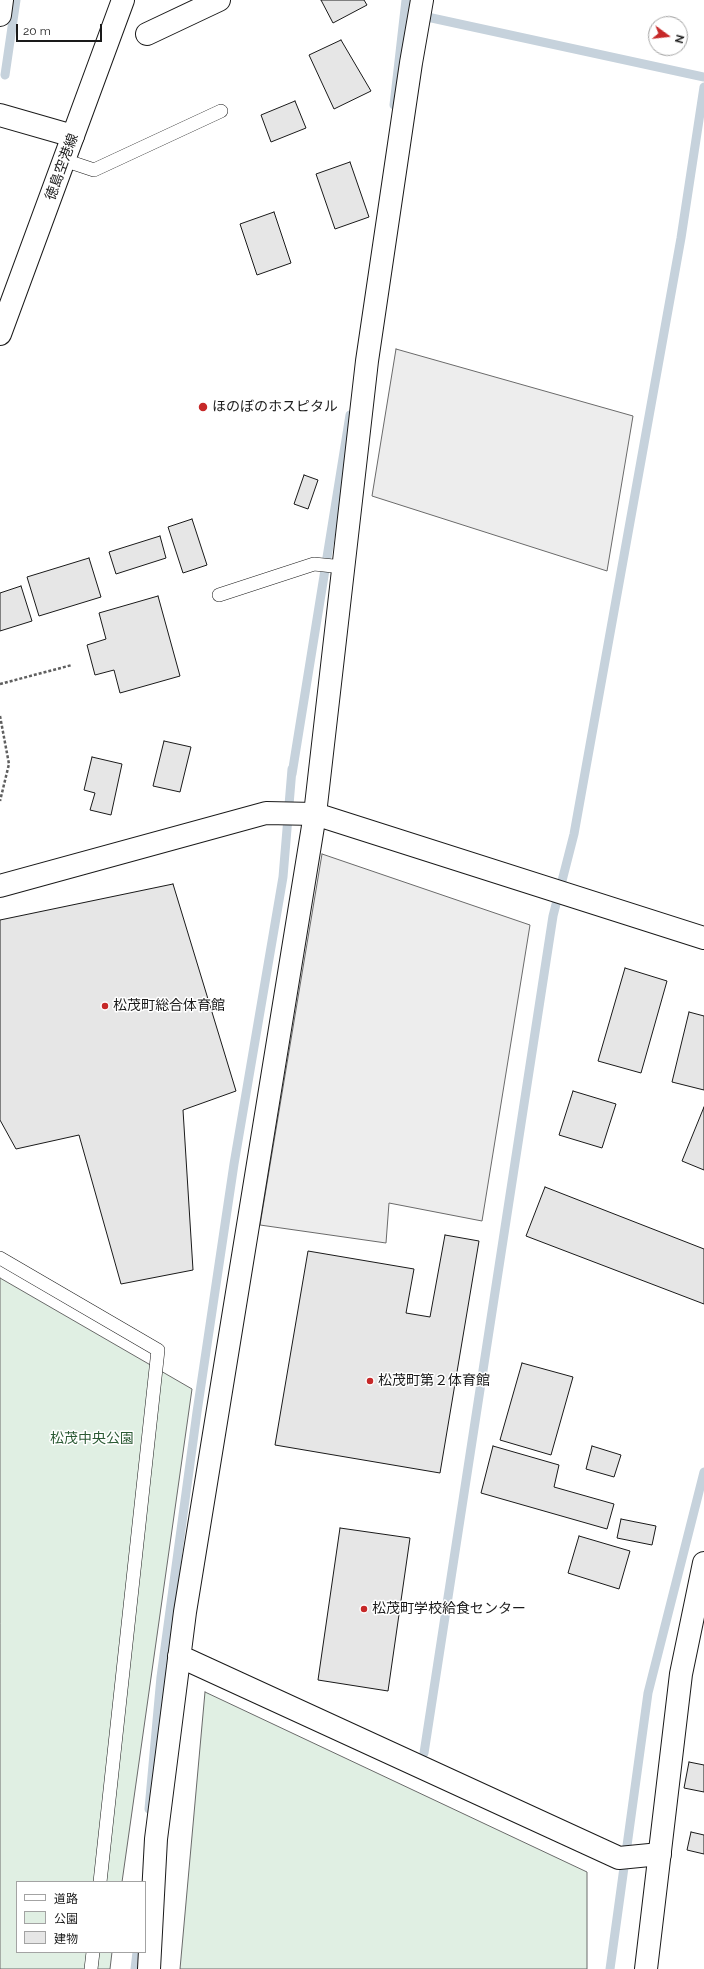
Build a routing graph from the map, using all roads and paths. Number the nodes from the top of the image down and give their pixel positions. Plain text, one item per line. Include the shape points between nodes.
1 (2, 0) edge
2 (123, 0) edge
3 (219, 0) edge
4 (422, 0) edge
5 (0, 15) edge
6 (147, 34) dead end
7 (221, 111) dead end
8 (0, 115) edge
9 (73, 136) junction
10 (64, 160) junction
11 (0, 334) edge
12 (343, 567) junction
13 (219, 595) dead end
14 (72, 665) dead end
15 (0, 684) edge
16 (0, 716) edge
17 (0, 801) edge
18 (315, 814) junction
19 (0, 886) edge
20 (704, 938) edge
21 (0, 1258) edge
22 (704, 1563) edge
23 (179, 1656) junction
24 (660, 1854) junction
25 (100, 1881) edge
26 (93, 1953) edge
27 (91, 1969) edge
28 (149, 1969) edge
29 (646, 1969) edge

1 - 5 street
2 - 9 street, 徳島空港線
3 - 6 street
4 - 12 street via 410,63 366,361
7 - 10 lane via 94,170
8 - 9 street
9 - 10 street, 徳島空港線
10 - 11 street, 徳島空港線
12 - 13 lane via 314,564
12 - 18 street
14 - 15 path
16 - 17 path via 9,764
18 - 19 street via 266,813
18 - 20 street
18 - 23 street
21 - 25 lane via 158,1350
22 - 24 street via 681,1674
23 - 24 street via 619,1858
23 - 28 street via 156,1840
24 - 29 street
26 - 27 lane

